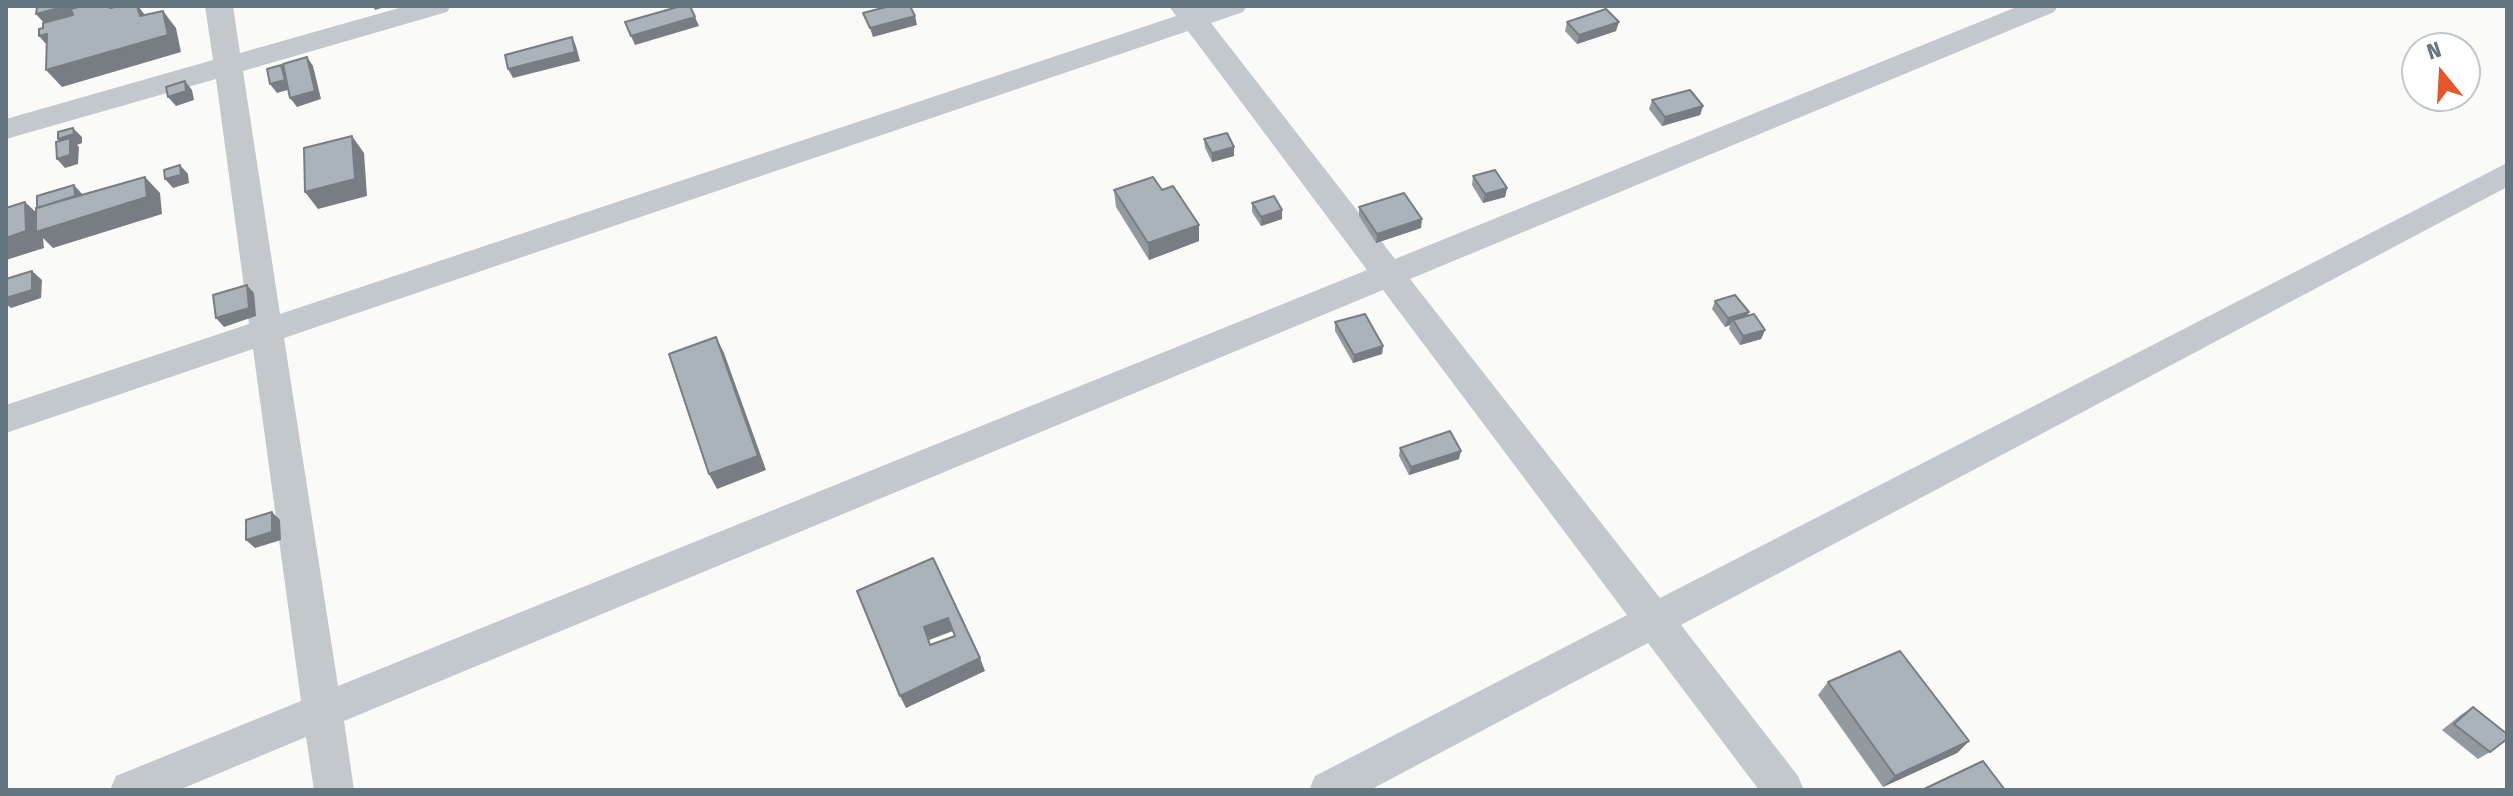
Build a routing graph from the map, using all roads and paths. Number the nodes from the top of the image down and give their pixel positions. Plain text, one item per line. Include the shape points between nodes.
1 (219, 6) edge
2 (437, 6) edge
3 (1233, 6) edge
4 (2044, 6) edge
5 (1188, 13) edge
6 (228, 66) junction
7 (6, 129) edge
8 (2507, 174) edge
9 (1389, 275) junction
10 (267, 331) junction
11 (6, 419) edge
12 (1654, 620) junction
13 (323, 711) junction
14 (130, 790) edge
15 (334, 790) edge
16 (1329, 790) edge
17 (1784, 790) edge

1 - 6 street
2 - 6 street
3 - 5 street
4 - 9 street
5 - 9 street
5 - 10 street
6 - 7 street
6 - 10 street
8 - 12 street
9 - 12 street
9 - 13 street
10 - 11 street
10 - 13 street
12 - 16 street
12 - 17 street
13 - 14 street
13 - 15 street

